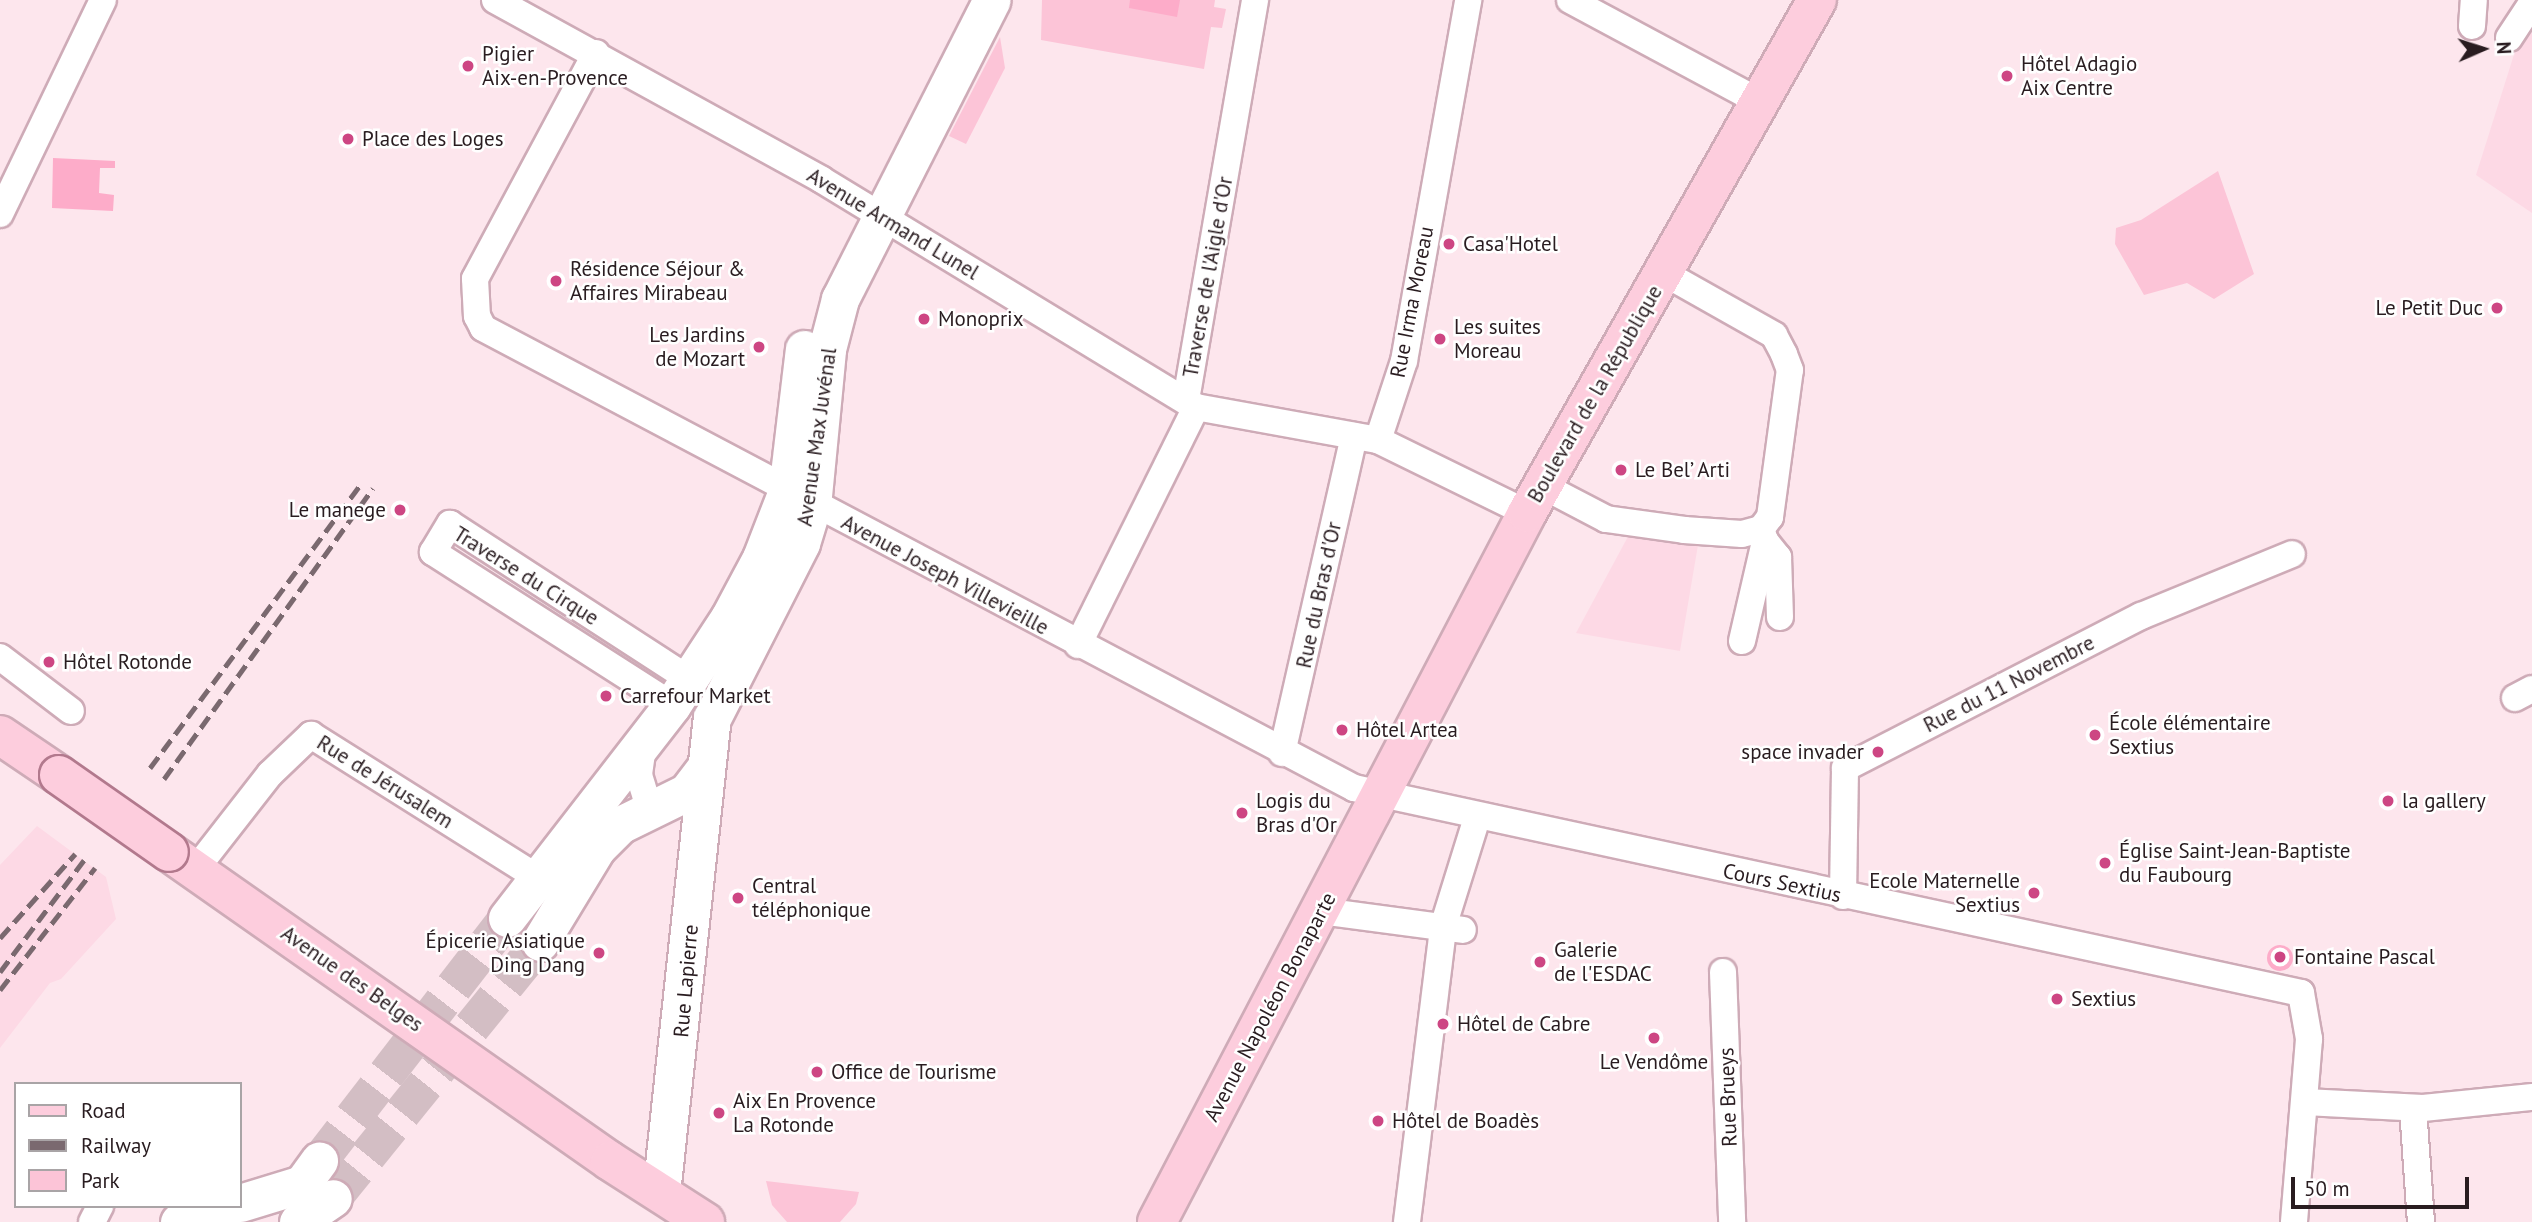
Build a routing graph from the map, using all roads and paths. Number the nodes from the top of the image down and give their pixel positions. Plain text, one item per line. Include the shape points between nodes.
1 (103, 0) edge
2 (495, 0) edge
3 (969, 0) edge
4 (992, 0) edge
5 (1255, 0) edge
6 (1468, 0) edge
7 (1570, 0) edge
8 (1817, 0) edge
9 (2532, 3) edge
10 (1606, 9) edge
11 (2509, 38) dead end
12 (596, 53) junction
13 (1760, 102) junction
14 (871, 210) junction
15 (0, 214) edge
16 (1664, 273) junction
17 (1191, 404) junction
18 (1366, 438) junction
19 (800, 498) junction
20 (1535, 500) junction
21 (1763, 535) junction
22 (2292, 554) dead end
23 (1780, 617) dead end
24 (1742, 641) dead end
25 (1078, 645) junction
26 (0, 657) edge
27 (681, 693) junction
28 (71, 711) dead end
29 (0, 735) edge
30 (643, 746) junction
31 (1282, 753) junction
32 (705, 768) junction
33 (1383, 793) junction
34 (650, 810) junction
35 (1477, 818) junction
36 (182, 861) junction
37 (538, 878) junction
38 (1843, 896) junction
39 (1321, 911) junction
40 (507, 918) tunnel mouth
41 (1453, 929) junction
42 (540, 942) tunnel mouth
43 (1723, 972) dead end
44 (2532, 1097) edge
45 (2305, 1102) junction
46 (2413, 1108) junction
47 (319, 1161) tunnel mouth
48 (661, 1193) junction
49 (333, 1198) tunnel mouth
50 (242, 1202) edge
51 (222, 1208) edge
52 (179, 1222) edge
53 (298, 1222) edge
54 (705, 1222) edge
55 (1157, 1222) edge
56 (1408, 1222) edge
57 (1732, 1222) edge
58 (2294, 1222) edge
59 (2421, 1222) edge

1 - 15 street
2 - 12 street, Avenue Armand Lunel
3 - 14 main road, Avenue Max Juvénal
4 - 14 main road, Avenue Max Juvénal
5 - 17 street, Traverse de l'Aigle d'Or
6 - 18 street, Rue Irma Moreau via 1404,361
7 - 10 street
8 - 13 main road, Boulevard de la République
9 - 11 street
10 - 13 street
12 - 14 street, Avenue Armand Lunel
12 - 19 street, Avenue Joseph Villevieille via 475,279 476,308 483,328
13 - 16 main road, Boulevard de la République
14 - 17 street, Avenue Armand Lunel
14 - 19 main road, Avenue Max Juvénal via 827,349
16 - 20 main road, Boulevard de la République
16 - 21 street via 1774,335 1784,354 1790,370 1779,470
17 - 18 street, Traverse de l'Aigle d'Or
17 - 25 street
18 - 20 street
18 - 31 street, Rue du Bras d'Or
19 - 25 street, Avenue Joseph Villevieille
19 - 27 main road, Avenue Max Juvénal
19 - 32 main road, Avenue Max Juvénal via 802,543 723,691 712,718
20 - 21 street via 1606,519
20 - 33 main road, Boulevard de la République
21 - 23 street via 1778,557
21 - 24 street
22 - 38 street, Rue du 11 Novembre via 2141,616 1845,768
25 - 31 street, Avenue Joseph Villevieille
26 - 28 street
27 - 27 street, Traverse du Cirque via 433,552 450,524
27 - 30 main road, Avenue Max Juvénal
29 - 36 main road, Avenue des Belges, bridge
30 - 34 street via 639,775
30 - 37 main road, Avenue Max Juvénal
31 - 33 street, Avenue Joseph Villevieille via 1354,788
32 - 34 main road via 687,792
32 - 48 main road, Rue Lapierre via 684,1007
33 - 35 street, Cours Sextius
33 - 39 main road, Avenue Napoléon Bonaparte
34 - 42 main road via 620,825 597,848
35 - 38 street, Cours Sextius
35 - 41 street
36 - 37 street, Rue de Jérusalem via 311,735
36 - 48 main road, Avenue des Belges
37 - 40 main road, Avenue Max Juvénal
38 - 45 street, Cours Sextius via 2301,993 2309,1039
39 - 41 street
39 - 55 main road, Avenue Napoléon Bonaparte
41 - 56 street
43 - 57 street, Rue Brueys
44 - 46 street
45 - 46 street
45 - 58 street
46 - 59 street
47 - 50 main road via 302,1184
48 - 54 main road, Avenue des Belges
49 - 53 main road
51 - 52 main road

